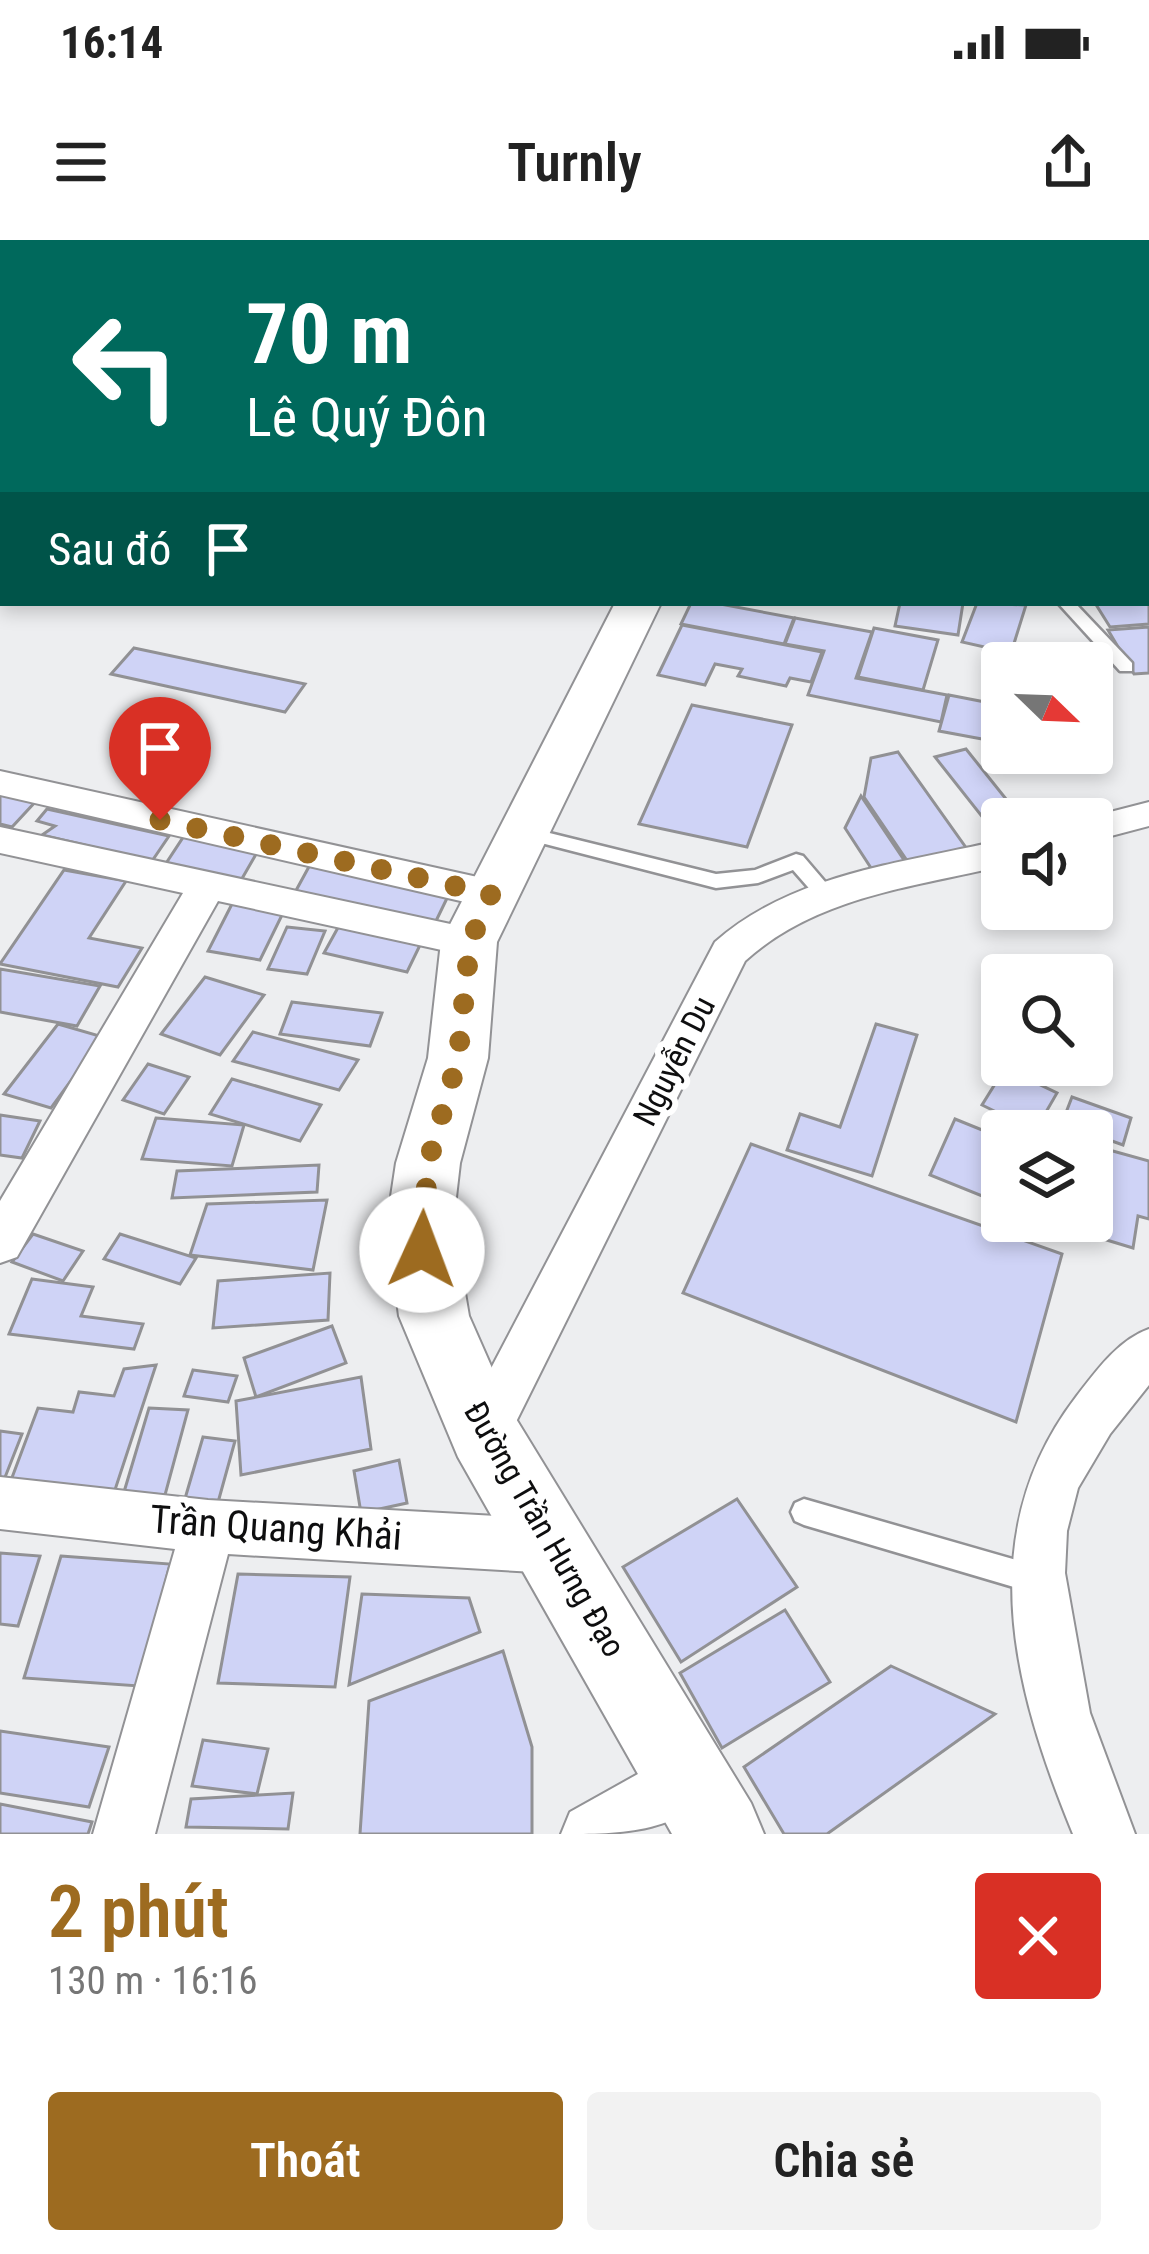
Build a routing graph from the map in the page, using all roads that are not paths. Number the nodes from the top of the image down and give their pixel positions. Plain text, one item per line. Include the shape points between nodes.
1 (636, 606) edge
2 (1069, 606) edge
3 (1126, 668) dead end
4 (0, 783) edge
5 (1149, 814) edge
6 (1113, 823) edge
7 (521, 832) junction
8 (0, 840) edge
9 (981, 858) edge
10 (207, 886) junction
11 (828, 897) junction
12 (480, 918) junction
13 (0, 1243) edge
14 (1149, 1352) edge
15 (484, 1432) junction
16 (0, 1503) edge
17 (804, 1512) dead end
18 (208, 1526) junction
19 (552, 1546) junction
20 (1037, 1580) junction
21 (688, 1776) junction
22 (124, 1834) edge
23 (592, 1834) edge
24 (720, 1834) edge
25 (1104, 1834) edge

1 - 7 street, Đường Trần Hưng Đạo
2 - 3 lane
4 - 12 street
5 - 6 street
7 - 11 lane via 716,881 796,861
7 - 12 street, Đường Trần Hưng Đạo
8 - 10 street
9 - 11 street, Nguyễn Du
10 - 12 street
10 - 13 street
11 - 15 street, Nguyễn Du via 746,933 729,952
12 - 15 street, Đường Trần Hưng Đạo via 421,1223 434,1316
14 - 20 street via 1104,1396 1048,1496
15 - 19 street, Đường Trần Hưng Đạo
16 - 18 street, Trần Quang Khải
17 - 20 lane
18 - 19 street, Trần Quang Khải
18 - 22 street
19 - 21 street, Đường Trần Hưng Đạo
20 - 25 street via 1076,1774
21 - 23 street
21 - 24 street, Đường Trần Hưng Đạo

